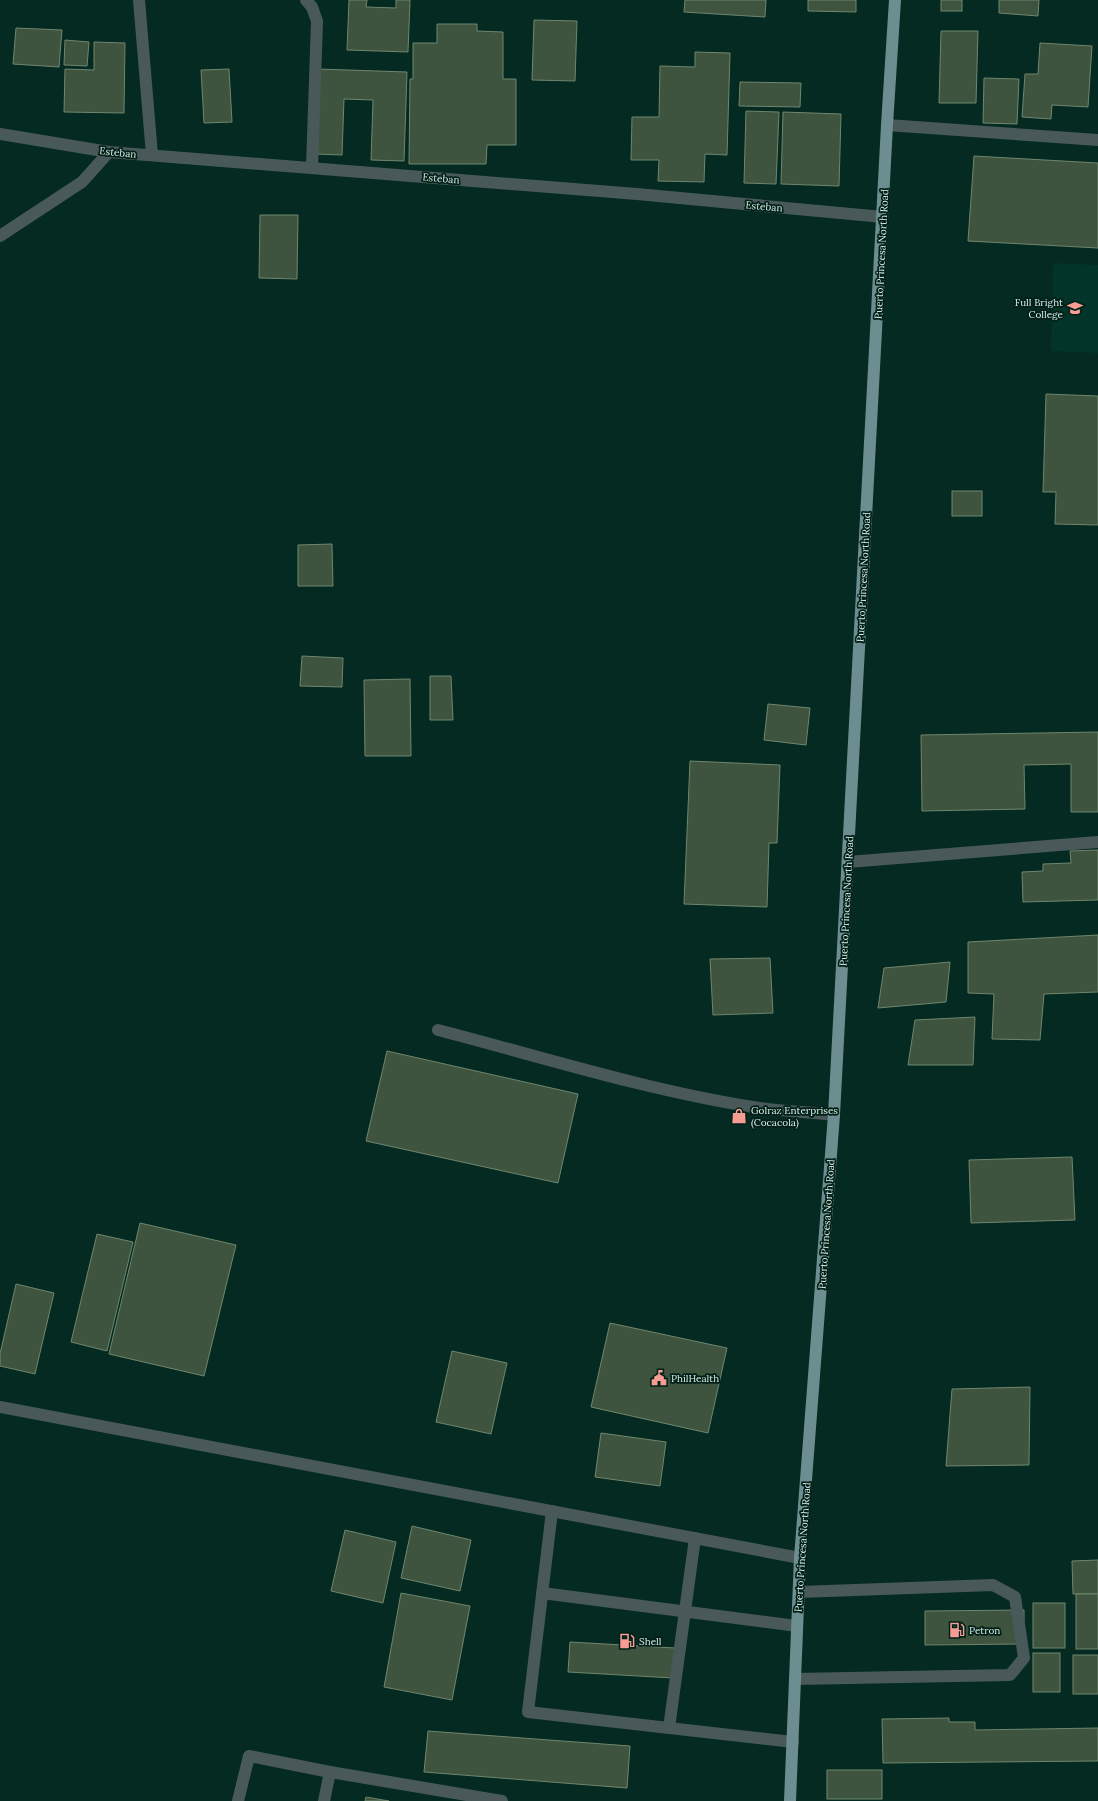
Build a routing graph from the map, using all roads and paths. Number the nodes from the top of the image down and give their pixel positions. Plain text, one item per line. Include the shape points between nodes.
1 (138, 0) edge
2 (306, 0) edge
3 (895, 0) edge
4 (887, 125) junction
5 (0, 134) edge
6 (1098, 140) edge
7 (109, 152) junction
8 (152, 155) junction
9 (312, 168) junction
10 (883, 217) junction
11 (0, 236) edge
12 (1098, 842) edge
13 (848, 862) junction
14 (438, 1030) dead end
15 (834, 1114) junction
16 (0, 1407) edge
17 (552, 1511) junction
18 (695, 1538) junction
19 (800, 1558) junction
20 (799, 1592) junction
21 (542, 1593) junction
22 (685, 1612) junction
23 (797, 1626) junction
24 (795, 1679) junction
25 (669, 1728) junction
26 (793, 1742) junction
27 (330, 1772) junction
28 (238, 1801) edge
29 (324, 1801) edge
30 (502, 1801) edge
31 (790, 1801) edge

1 - 8 street
2 - 9 street via 312,7 317,21
3 - 4 main road, Puerto Princesa North Road
4 - 6 street
4 - 10 main road, Puerto Princesa North Road
5 - 7 street, Esteban
7 - 8 street, Esteban
7 - 11 street via 82,182
8 - 9 street, Esteban
9 - 10 street, Esteban
10 - 13 main road, Puerto Princesa North Road
12 - 13 street
13 - 15 main road, Puerto Princesa North Road
14 - 15 street via 657,1088 754,1107
15 - 19 main road, Puerto Princesa North Road
16 - 17 street
17 - 18 street
17 - 21 street
18 - 19 street
18 - 22 street
19 - 20 main road, Puerto Princesa North Road
20 - 23 main road, Puerto Princesa North Road
20 - 24 street via 993,1585 1015,1597 1024,1658 1010,1675
21 - 22 street
21 - 25 street via 528,1712
22 - 23 street
22 - 25 street
23 - 24 main road, Puerto Princesa North Road
24 - 26 main road, Puerto Princesa North Road
25 - 26 street
26 - 31 main road, Puerto Princesa North Road
27 - 28 street via 249,1756
27 - 29 street
27 - 30 street

